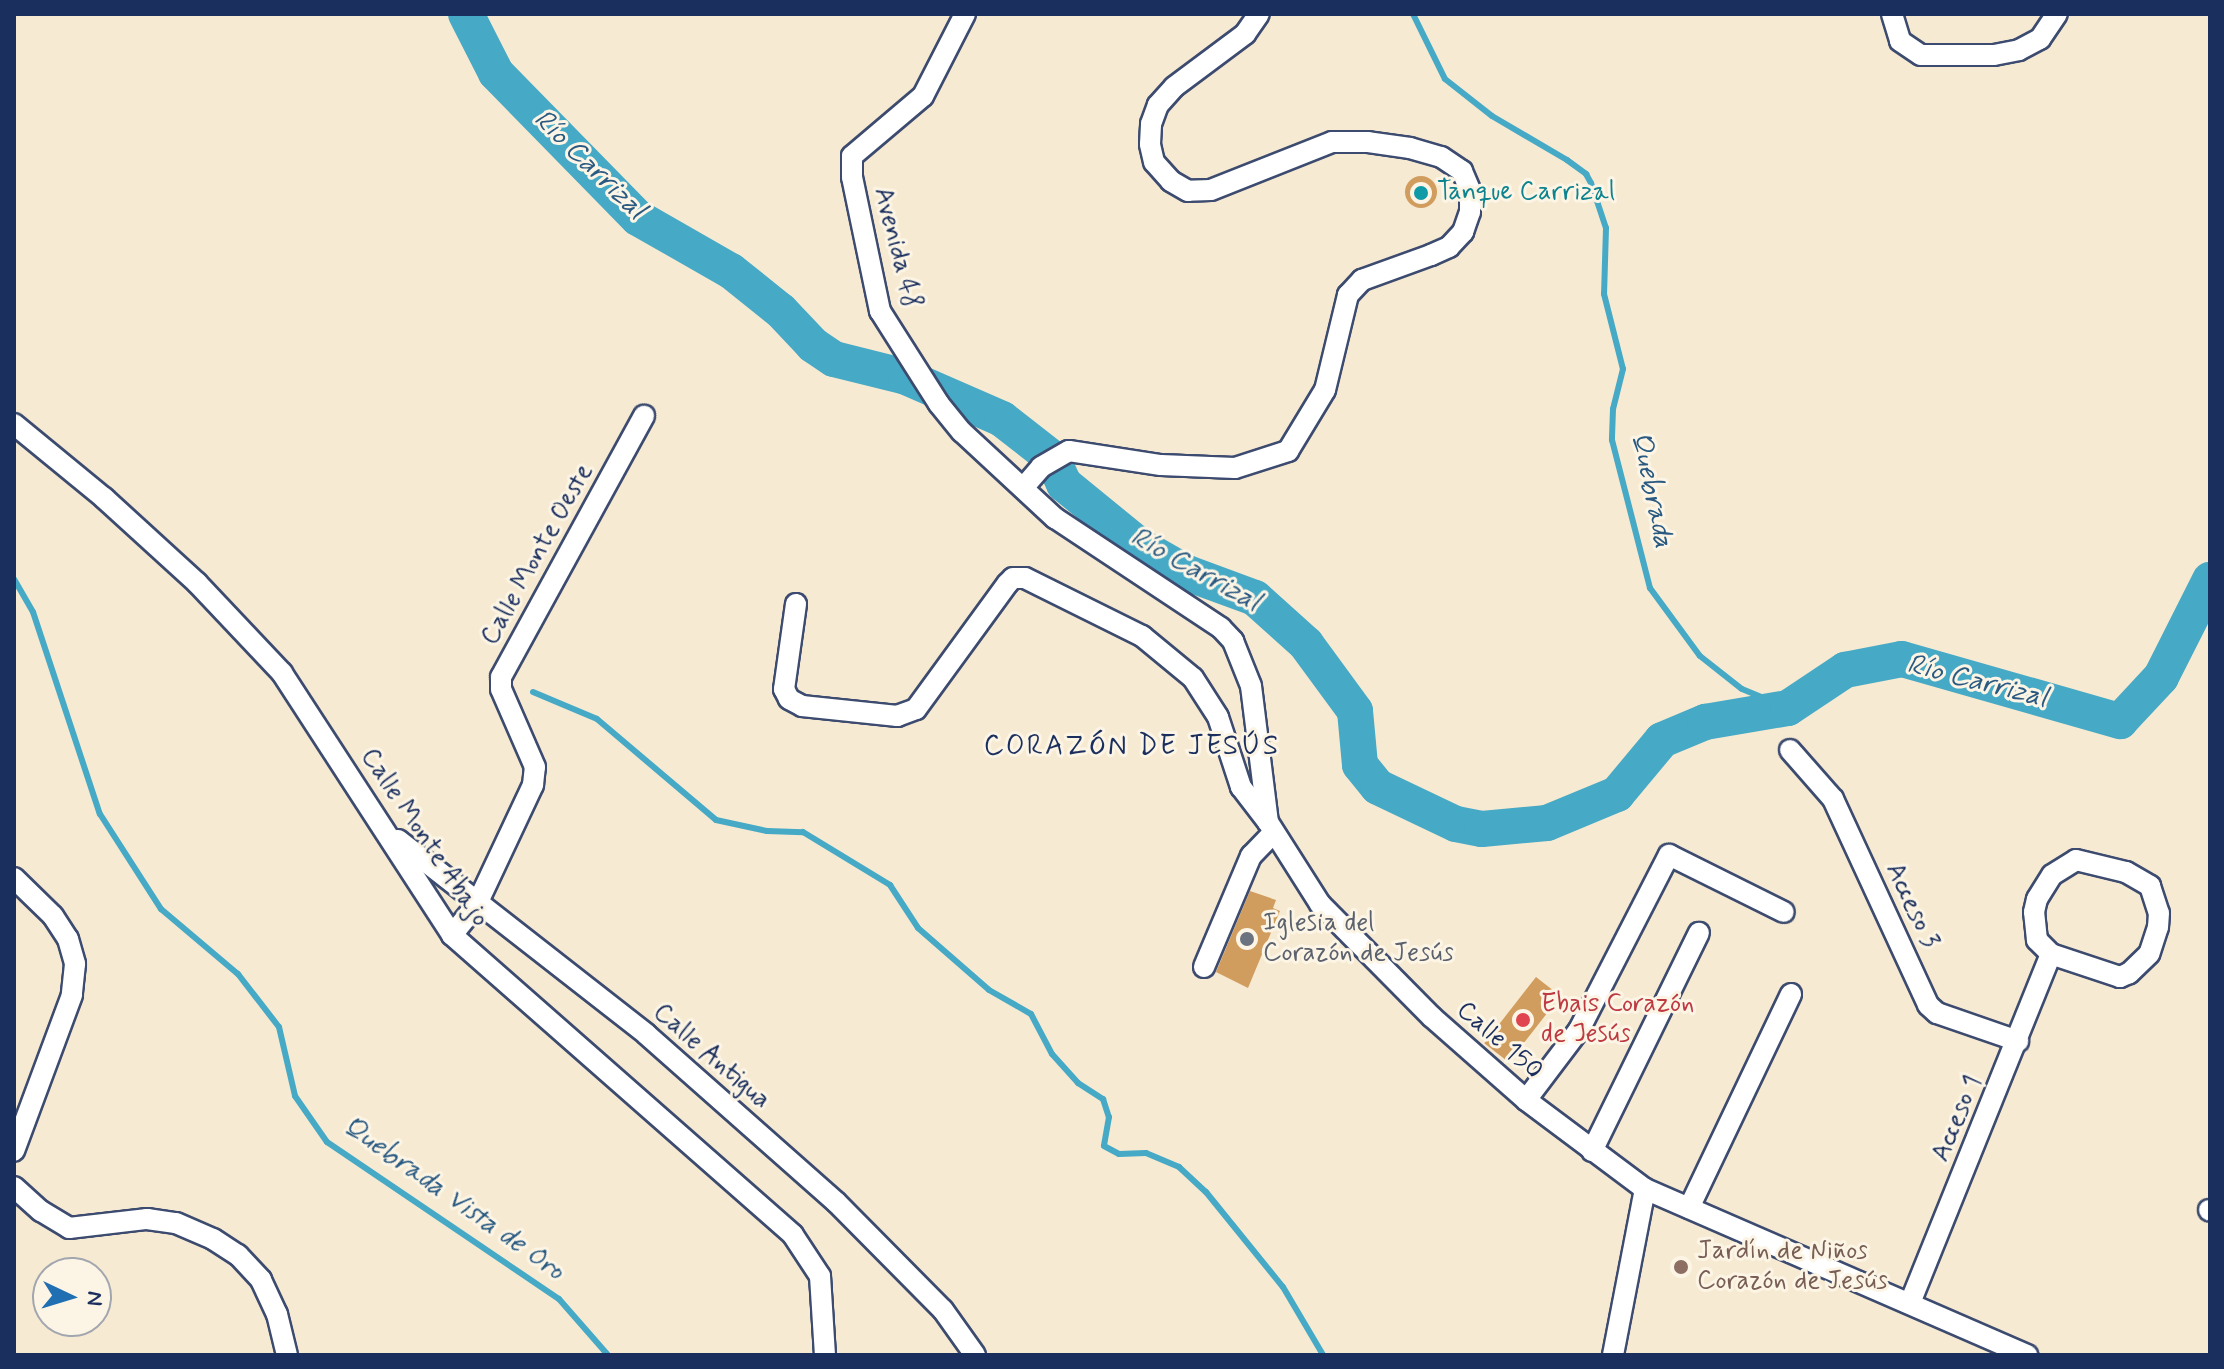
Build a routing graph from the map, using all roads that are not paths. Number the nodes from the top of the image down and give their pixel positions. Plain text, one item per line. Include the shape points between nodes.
1 (965, 14) edge
2 (1259, 14) edge
3 (1892, 14) edge
4 (2057, 14) edge
5 (644, 416) dead end
6 (14, 424) edge
7 (1023, 488) junction
8 (796, 604) dead end
9 (1790, 750) dead end
10 (1270, 827) junction
11 (384, 828) junction
12 (14, 878) edge
13 (477, 904) junction
14 (1784, 912) dead end
15 (1699, 933) dead end
16 (452, 935) junction
17 (2051, 954) junction
18 (1204, 967) dead end
19 (1791, 994) dead end
20 (2018, 1041) junction
21 (1526, 1100) junction
22 (14, 1151) edge
23 (1592, 1151) junction
24 (14, 1187) edge
25 (1645, 1189) junction
26 (1689, 1208) junction
27 (1910, 1303) junction
28 (1617, 1353) edge
29 (287, 1355) edge
30 (825, 1355) edge
31 (975, 1355) edge
32 (2027, 1355) edge

1 - 7 street, Avenida 48 via 923,96 855,151 850,163 880,311 939,404
2 - 7 street via 1245,34 1158,105 1150,144 1154,162 1171,181 1188,191 1211,190 1332,142 1410,148 1441,157 1462,171 1470,190 1463,232 1449,247 1362,280 1348,295 1325,390 1288,451 1235,468 1161,465 1069,451 1041,467
3 - 4 street via 1900,41 1921,55 1994,55 2040,39
5 - 13 street, Calle Monte Oeste via 501,677 501,689 535,767
6 - 11 street, Calle Monte Abajo via 197,583 282,673
7 - 10 street, Calle 150 via 1055,518 1233,641 1251,686
8 - 10 street via 784,689 789,699 802,706 897,716 916,709 1007,584 1025,578 1142,636 1193,678 1218,717 1241,787
9 - 20 street, Acceso 3 via 1833,799 1928,1005 1937,1013
10 - 18 street via 1251,856
10 - 21 street, Calle 150 via 1320,904 1432,1017
11 - 13 street, Calle Antigua
11 - 16 street, Calle Monte Abajo
12 - 22 street via 53,916 68,939 75,964 72,995
13 - 16 street, Calle Monte Oeste
13 - 31 street, Calle Antigua via 646,1034 836,1202 943,1310
14 - 21 street via 1669,855 1579,1030
15 - 23 street
16 - 30 street, Calle Monte Abajo via 793,1235 820,1276
17 - 17 street via 2120,977 2129,973 2155,941 2159,913 2150,886 2091,862 2076,860 2063,866 2043,886 2034,912 2037,940
17 - 20 street, Acceso 1
19 - 26 street
20 - 27 street, Acceso 1
21 - 23 street, Calle 150
23 - 25 street, Calle 150
24 - 29 street via 69,1228 147,1219 176,1223 213,1239 238,1255 261,1280
25 - 26 street, Calle 150
25 - 28 street
26 - 27 street, Calle 150
27 - 32 street, Calle 150

